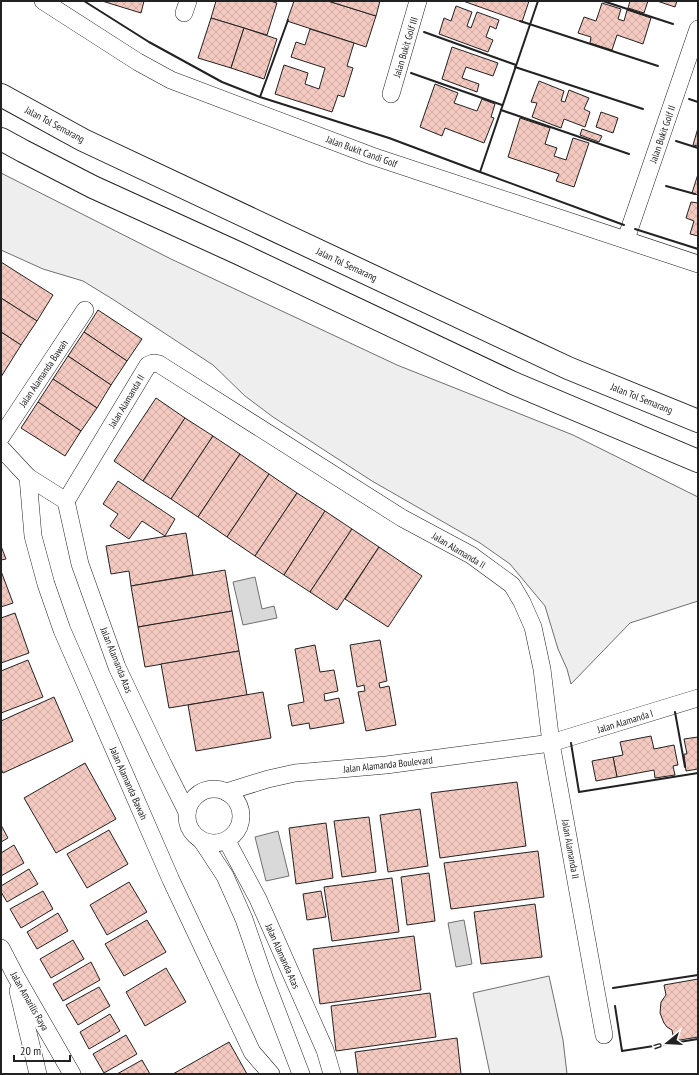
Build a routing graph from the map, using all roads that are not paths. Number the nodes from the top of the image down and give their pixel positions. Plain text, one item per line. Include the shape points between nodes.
1 (43, 1) edge
2 (418, 1) edge
3 (698, 29) edge
4 (391, 94) dead end
5 (1, 95) edge
6 (1, 139) edge
7 (626, 239) junction
8 (698, 264) edge
9 (85, 310) dead end
10 (698, 422) edge
11 (1, 437) edge
12 (1, 448) edge
13 (698, 461) edge
14 (28, 477) junction
15 (66, 501) junction
16 (698, 698) edge
17 (551, 743) junction
18 (226, 792) junction
19 (187, 812) junction
20 (202, 841) junction
21 (227, 841) junction
22 (1, 948) edge
23 (15, 975) junction
24 (44, 1026) junction
25 (27, 1031) junction
26 (604, 1035) dead end
27 (38, 1074) edge
28 (72, 1074) edge
29 (271, 1074) edge
30 (301, 1074) edge
31 (332, 1074) edge

1 - 7 street, Jalan Bukit Candi Golf via 138,62 171,80 372,156
2 - 4 street, Jalan Bukit Golf III
3 - 7 street, Jalan Bukit Golf II
5 - 10 highway, Jalan Tol Semarang via 83,140 568,368
6 - 13 highway via 93,187 513,383
7 - 8 street, Jalan Bukit Candi Golf
9 - 11 street, Jalan Alamanda Bawah
12 - 14 street
14 - 15 street
14 - 29 street, Jalan Alamanda Bawah via 33,536 62,630 171,880 252,1052
15 - 17 street, Jalan Alamanda II via 148,365 159,364 402,518 471,555 512,585 533,627 542,669
15 - 19 street, Jalan Alamanda Atas via 80,564 117,667
16 - 17 street, Jalan Alamanda I
17 - 18 street, Jalan Alamanda Boulevard via 386,765 295,773
17 - 26 street, Jalan Alamanda II
18 - 19 street, Jalan Alamanda Boulevard via 214,789 201,792 194,797
18 - 21 street via 233,797 241,812 238,829
19 - 20 street via 190,829
20 - 21 street via 214,844
20 - 30 street via 225,876 244,919
21 - 31 street, Jalan Alamanda Atas via 258,899 325,1050
22 - 23 street, Jalan Amarilis Raya
23 - 24 street, Jalan Amarilis Raya
23 - 25 street
24 - 25 street
24 - 28 street, Jalan Amarilis Raya
25 - 27 street

